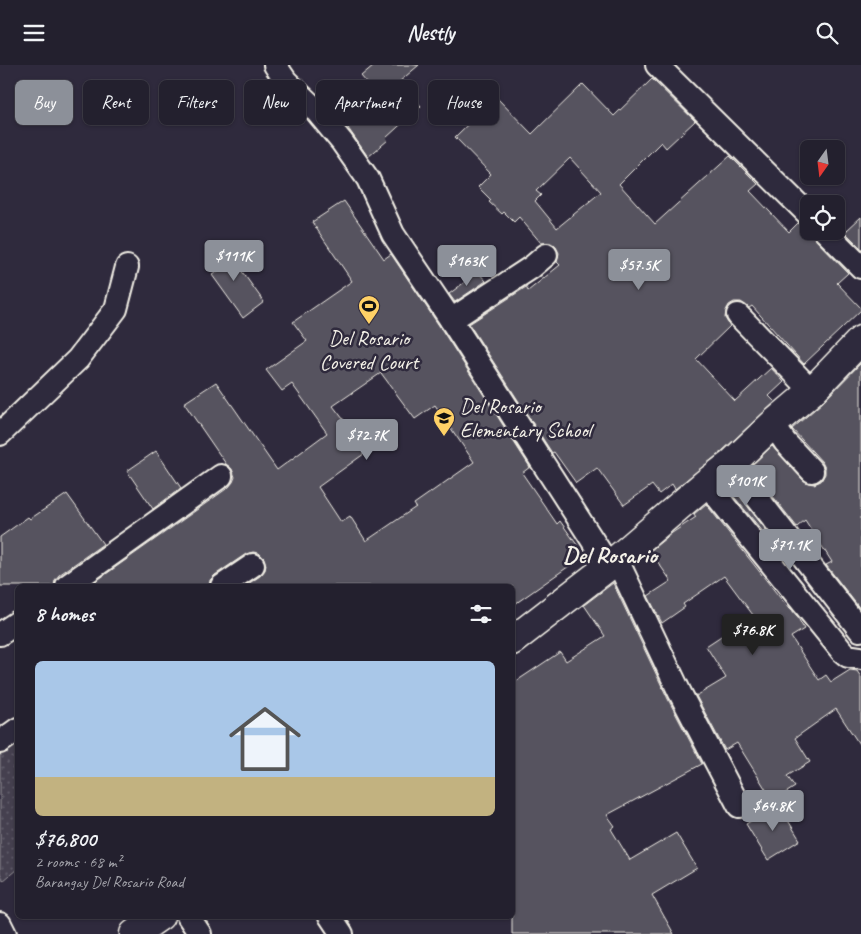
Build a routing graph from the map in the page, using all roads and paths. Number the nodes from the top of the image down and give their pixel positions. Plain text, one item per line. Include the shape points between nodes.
1 (275, 65) edge
2 (657, 65) edge
3 (800, 206) edge
4 (834, 240) edge
5 (546, 255) dead end
6 (127, 267) dead end
7 (861, 267) edge
8 (738, 315) dead end
9 (450, 320) junction
10 (861, 339) edge
11 (812, 391) junction
12 (773, 424) junction
13 (0, 434) edge
14 (732, 464) junction
15 (812, 471) dead end
16 (221, 476) dead end
17 (706, 483) junction
18 (613, 563) junction
19 (253, 565) dead end
20 (70, 584) edge
21 (225, 584) edge
22 (15, 624) edge
23 (860, 631) edge
24 (0, 635) edge
25 (515, 639) edge
26 (861, 658) edge
27 (15, 731) edge
28 (0, 742) edge
29 (739, 807) dead end
30 (156, 919) edge
31 (190, 919) edge
32 (332, 919) edge
33 (0, 924) edge
34 (5, 934) edge
35 (134, 934) edge
36 (200, 934) edge
37 (342, 934) edge

1 - 9 street via 342,142 368,179 393,234
2 - 3 street
4 - 7 street
5 - 9 street
6 - 13 street via 116,309 78,359
8 - 11 street
9 - 18 street
10 - 11 main road
11 - 12 main road
12 - 14 main road
12 - 15 street
14 - 17 main road
14 - 23 street
16 - 20 street
17 - 18 main road
17 - 26 street via 842,651 848,656
18 - 25 main road
18 - 29 street
19 - 21 street
22 - 24 street
27 - 28 street
30 - 35 main road
31 - 36 street
32 - 37 street
33 - 34 street

